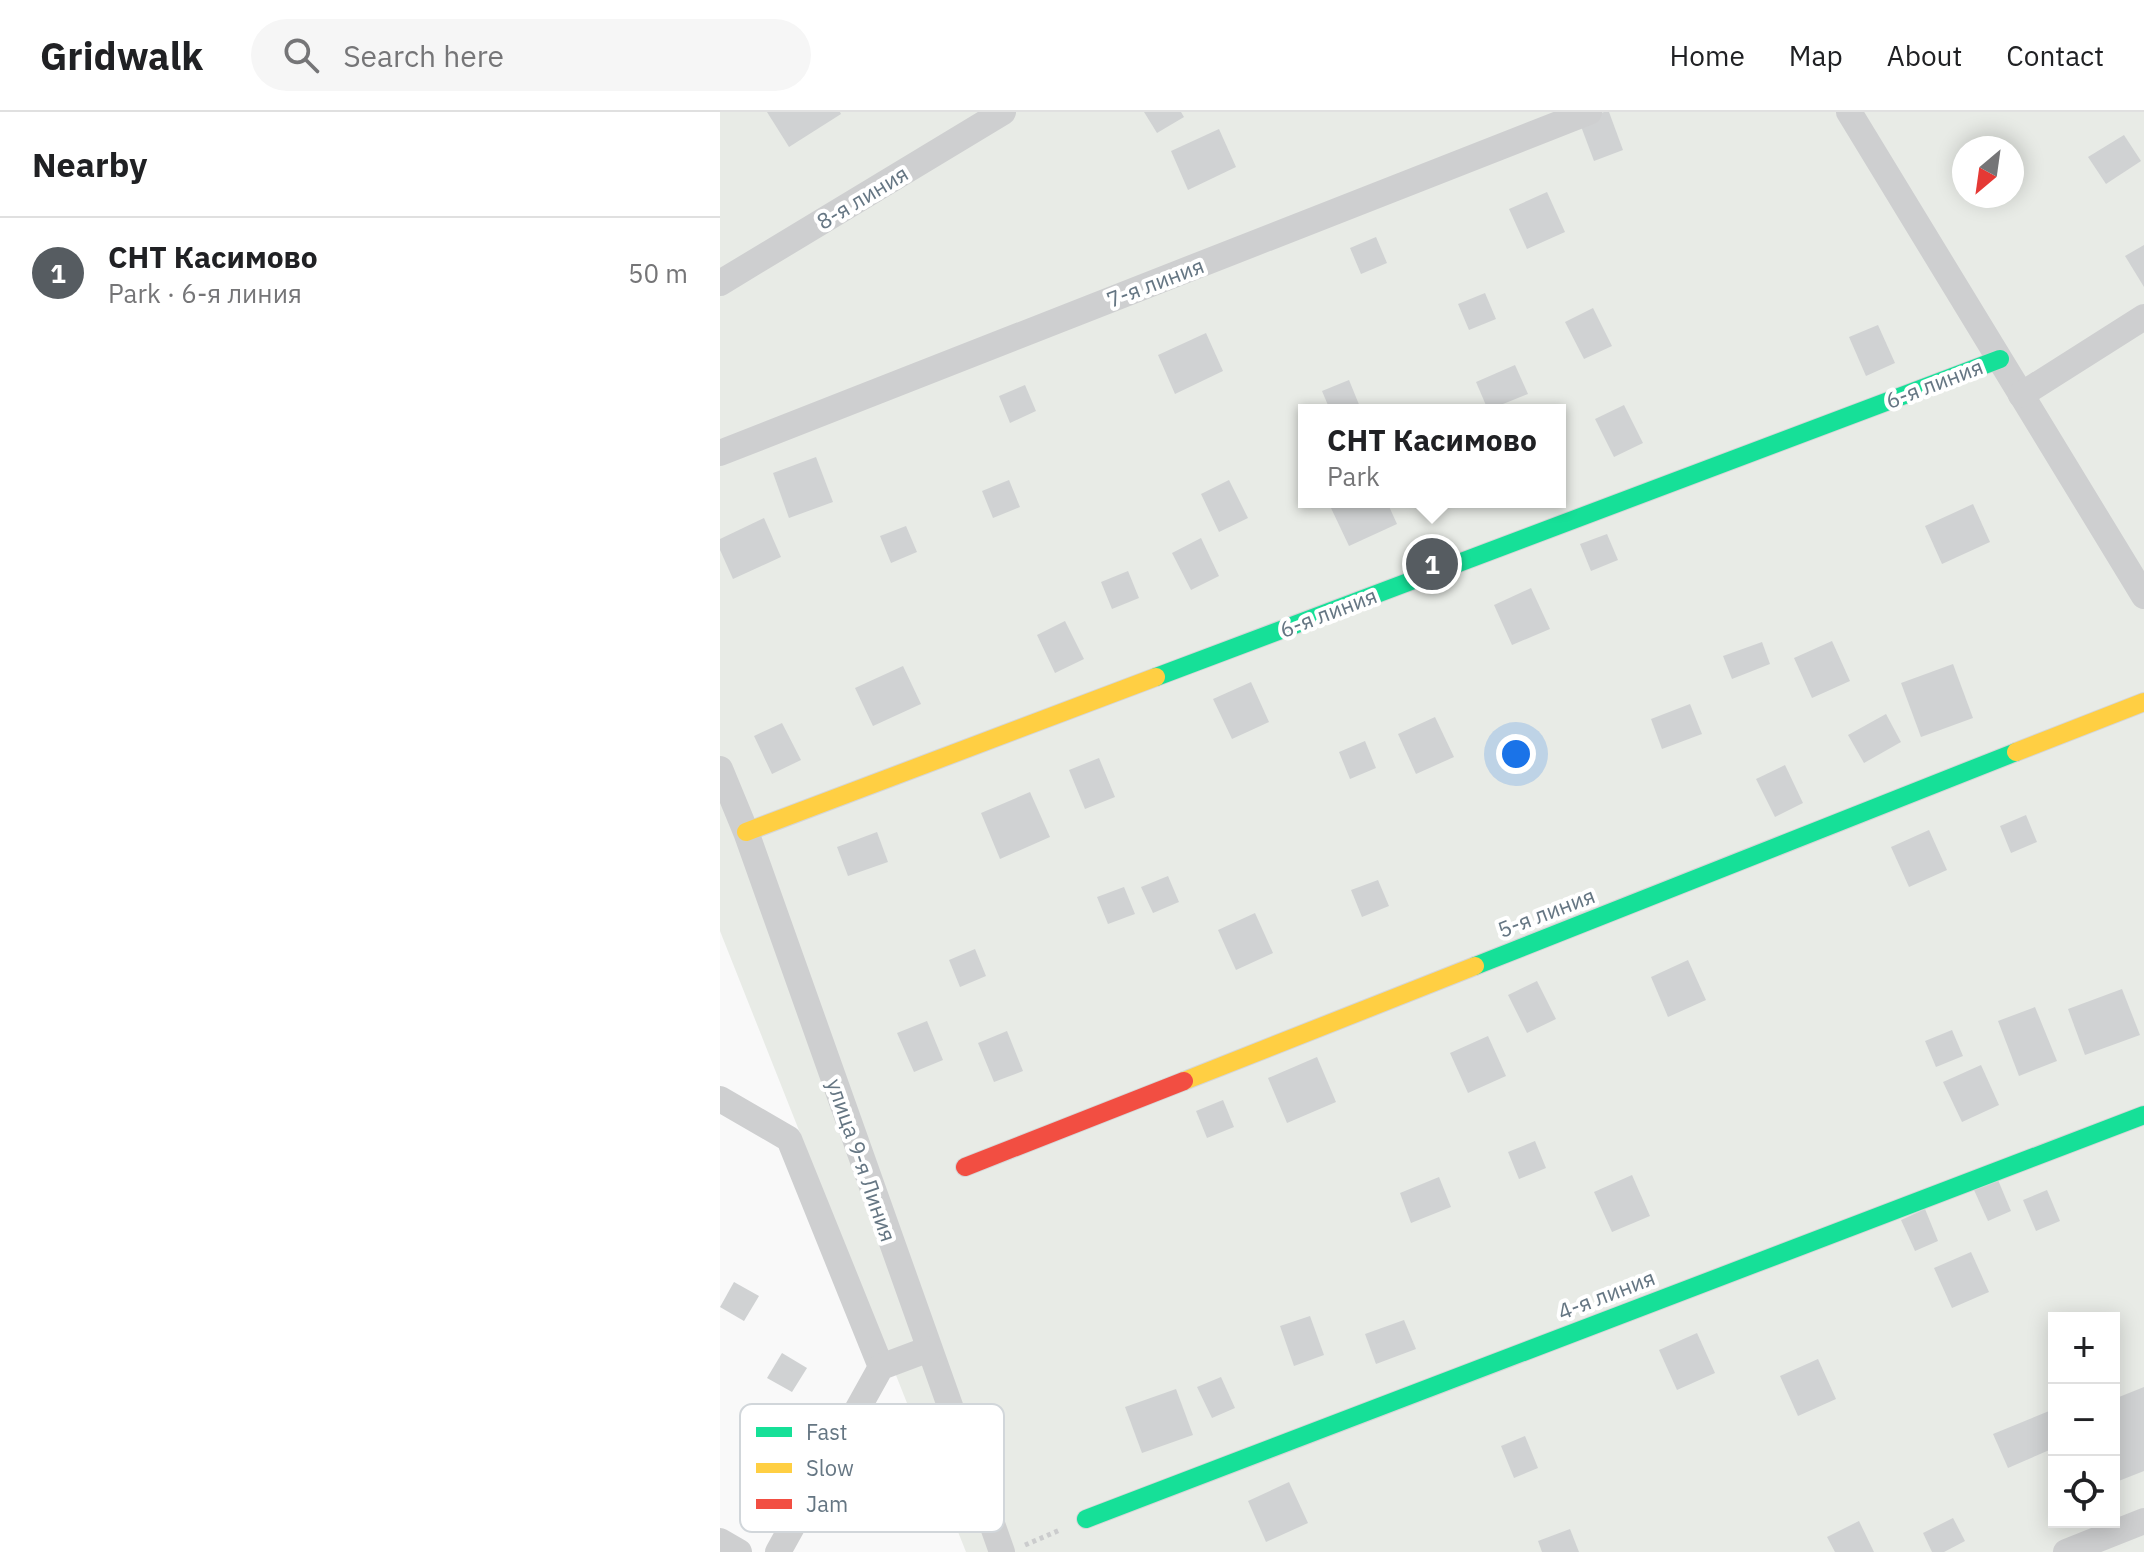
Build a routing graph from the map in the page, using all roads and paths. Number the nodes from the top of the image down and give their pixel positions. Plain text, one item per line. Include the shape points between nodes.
1 (1003, 112) edge
2 (1589, 112) edge
3 (1849, 112) edge
4 (720, 283) edge
5 (2144, 317) edge
6 (2000, 359) junction
7 (2021, 395) junction
8 (720, 453) edge
9 (2144, 596) edge
10 (2144, 702) edge
11 (720, 769) edge
12 (746, 832) junction
13 (720, 1099) edge
14 (2144, 1115) edge
15 (965, 1167) dead end
16 (929, 1349) junction
17 (881, 1367) junction
18 (860, 1404) edge
19 (952, 1404) edge
20 (1086, 1519) joint
21 (2144, 1521) edge
22 (1004, 1530) edge
23 (789, 1532) edge
24 (720, 1541) edge
25 (1012, 1549) edge
26 (739, 1552) edge
27 (778, 1552) edge
28 (2066, 1552) edge

1 - 4 street, 8-я линия
2 - 8 street, 7-я линия
3 - 6 street
5 - 7 street
6 - 7 street
6 - 12 street, 6-я линия
7 - 9 street
10 - 15 street, 5-я линия
11 - 12 street, улица 9-я Линия
12 - 16 street, улица 9-я Линия
13 - 17 street via 789,1139
14 - 20 street, 4-я линия
16 - 17 street
16 - 19 street, улица 9-я Линия
17 - 18 street
20 - 25 path
21 - 28 street
22 - 25 street, улица 9-я Линия
23 - 27 street
24 - 26 street

